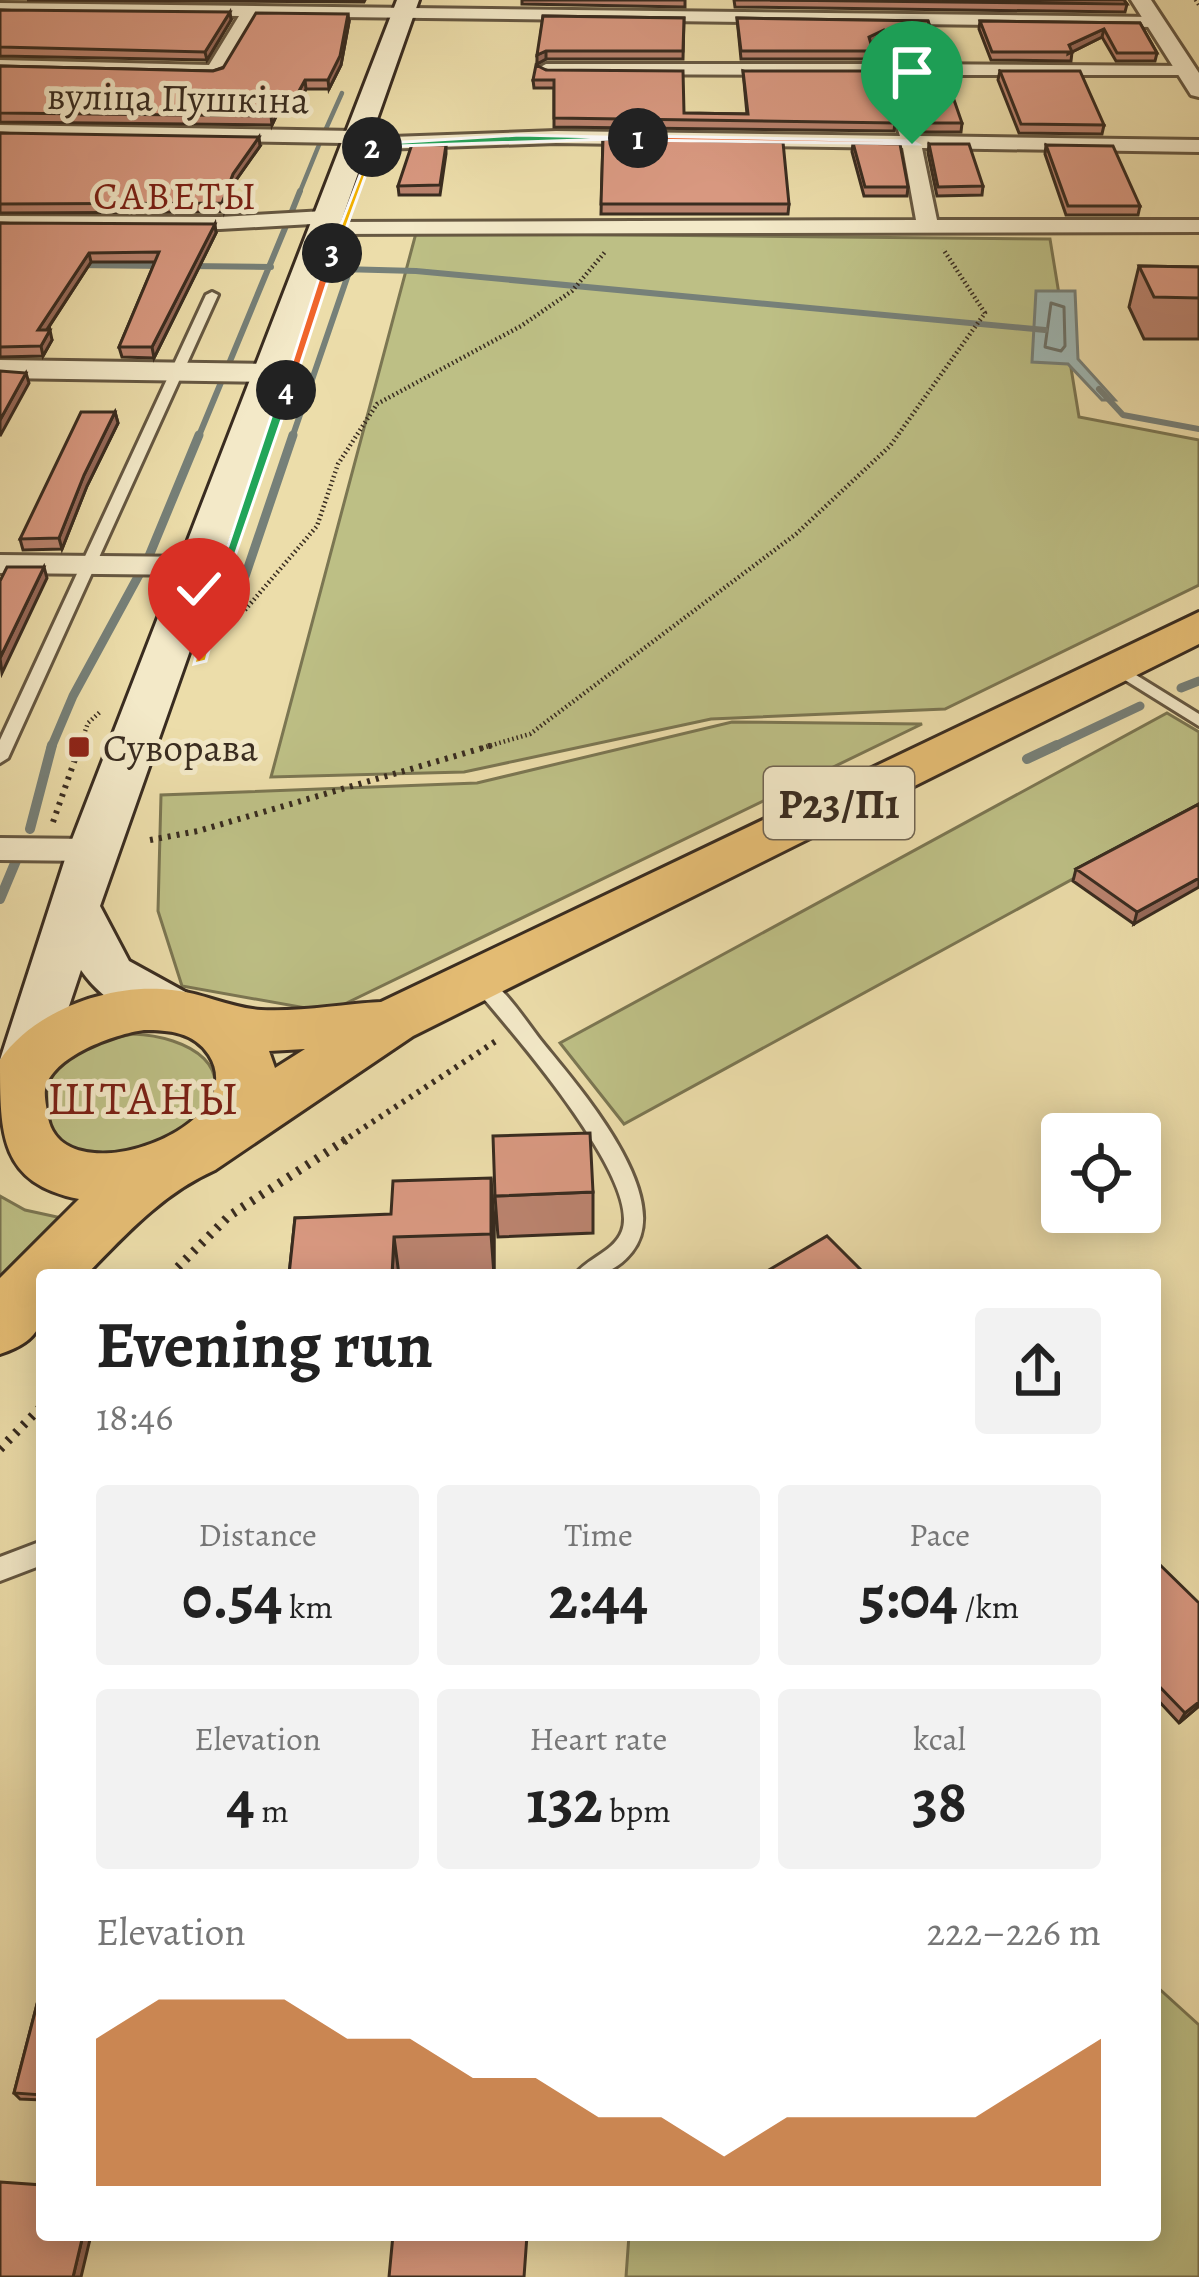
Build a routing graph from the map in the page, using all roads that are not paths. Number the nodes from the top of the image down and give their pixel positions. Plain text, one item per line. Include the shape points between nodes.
1 (1141, 0) edge
2 (1164, 0) edge
3 (64, 4) edge
4 (219, 5) edge
5 (406, 6) edge
6 (0, 8) edge
7 (250, 11) junction
8 (870, 18) junction
9 (1153, 22) junction
10 (0, 65) edge
11 (1194, 65) edge
12 (546, 69) edge
13 (890, 70) junction
14 (1199, 90) edge
15 (0, 131) edge
16 (354, 141) junction
17 (912, 144) junction
18 (1199, 146) edge
19 (0, 221) edge
20 (322, 222) junction
21 (1199, 226) edge
22 (928, 228) junction
23 (212, 295) dead end
24 (0, 369) edge
25 (177, 371) junction
26 (270, 374) junction
27 (0, 564) edge
28 (88, 565) junction
29 (200, 566) junction
30 (1199, 626) edge
31 (1115, 667) junction
32 (1199, 721) edge
33 (0, 758) edge
34 (0, 849) edge
35 (92, 850) junction
36 (74, 905) junction
37 (480, 981) junction
38 (196, 1018) junction
39 (392, 1021) junction
40 (13, 1092) edge
41 (221, 1133) junction
42 (160, 1169) junction
43 (50, 1269) edge
44 (594, 1269) edge
45 (36, 1284) edge
46 (0, 1326) edge
47 (36, 1555) edge
48 (0, 1569) edge

1 - 9 street
2 - 11 street
3 - 4 street
3 - 6 street
4 - 7 street
5 - 7 street
5 - 8 street
5 - 16 main road
7 - 10 street via 214,70
8 - 9 street
8 - 13 street
9 - 11 street
11 - 13 street
11 - 14 street
12 - 13 street
13 - 17 street
15 - 16 street, вуліца Пушкіна
16 - 17 street, вуліца Пушкіна
16 - 20 main road
17 - 18 street, вуліца Пушкіна
17 - 22 street
19 - 20 street
20 - 22 street
20 - 26 main road
21 - 22 street
23 - 25 lane
24 - 25 street
25 - 26 street
25 - 28 lane
26 - 29 main road
27 - 28 street
28 - 29 street
28 - 33 lane
29 - 35 main road
30 - 31 main road, Р23/П1
31 - 32 lane
31 - 37 main road, Р23/П1
34 - 35 street
35 - 36 main road
36 - 38 main road via 104,972
36 - 40 main road
37 - 39 main road, Р23/П1
37 - 44 lane via 553,1066 631,1189 636,1220 628,1244
38 - 39 main road, Р23/П1 via 263,1031
38 - 40 main road via 122,1012 94,1019 66,1032
38 - 41 main road via 233,1040 244,1061 247,1084
39 - 41 main road, Р23/П1
40 - 42 main road via 10,1117 21,1143 44,1163 79,1176
41 - 42 main road
42 - 43 main road
45 - 46 main road
47 - 48 lane

